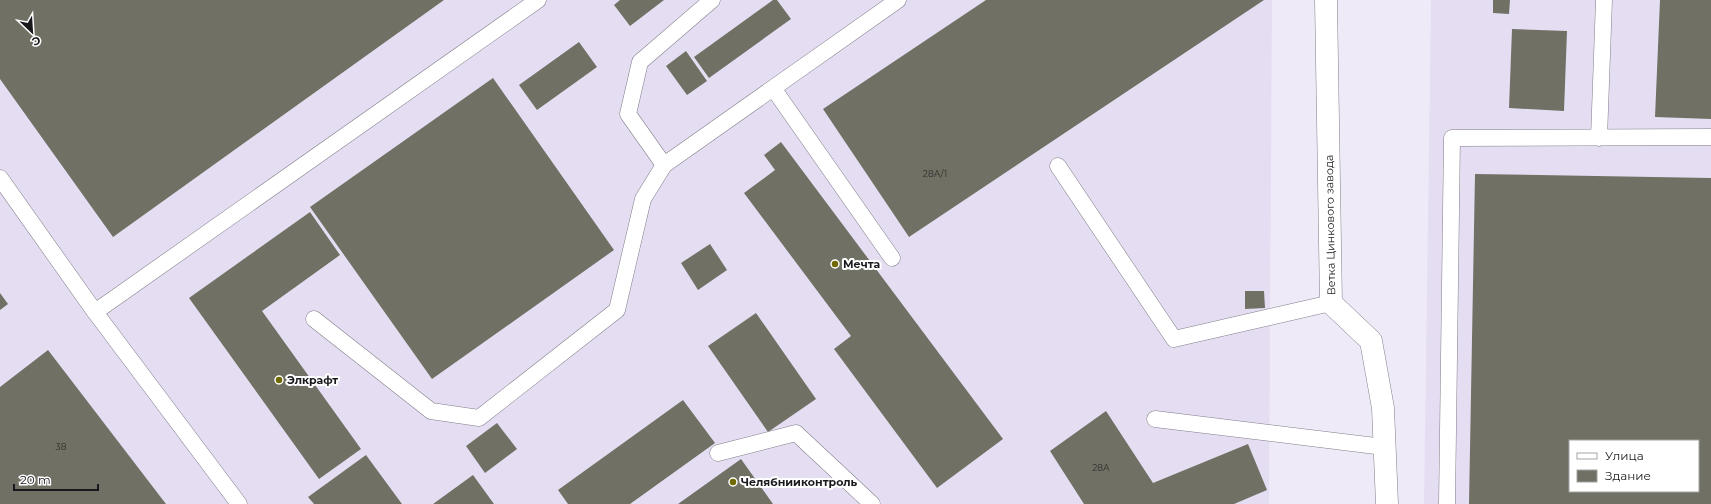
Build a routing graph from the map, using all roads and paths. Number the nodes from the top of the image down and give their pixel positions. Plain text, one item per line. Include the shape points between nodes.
1 (538, 0) edge
2 (712, 0) edge
3 (898, 0) edge
4 (1326, 0) edge
5 (1604, 0) edge
6 (773, 88) junction
7 (1711, 137) edge
8 (1599, 138) junction
9 (664, 164) junction
10 (1058, 166) dead end
11 (0, 178) edge
12 (892, 258) dead end
13 (1331, 303) junction
14 (95, 312) junction
15 (314, 319) dead end
16 (1156, 419) dead end
17 (1384, 447) junction
18 (718, 453) dead end
19 (239, 504) edge
20 (872, 504) edge
21 (1387, 504) edge
22 (1447, 504) edge

1 - 14 lane
2 - 9 lane via 640,62 628,114
3 - 6 lane
4 - 13 street, Ветка Цинкового завода
5 - 8 lane
6 - 9 lane
6 - 12 lane
7 - 8 lane
8 - 22 lane via 1452,138
9 - 15 lane via 643,199 617,310 479,418 432,411
10 - 13 lane via 1174,339
11 - 14 lane
13 - 17 street, Ветка Цинкового завода via 1370,341 1383,408
14 - 19 lane
16 - 17 lane
17 - 21 street, Ветка Цинкового завода
18 - 20 lane via 796,433

